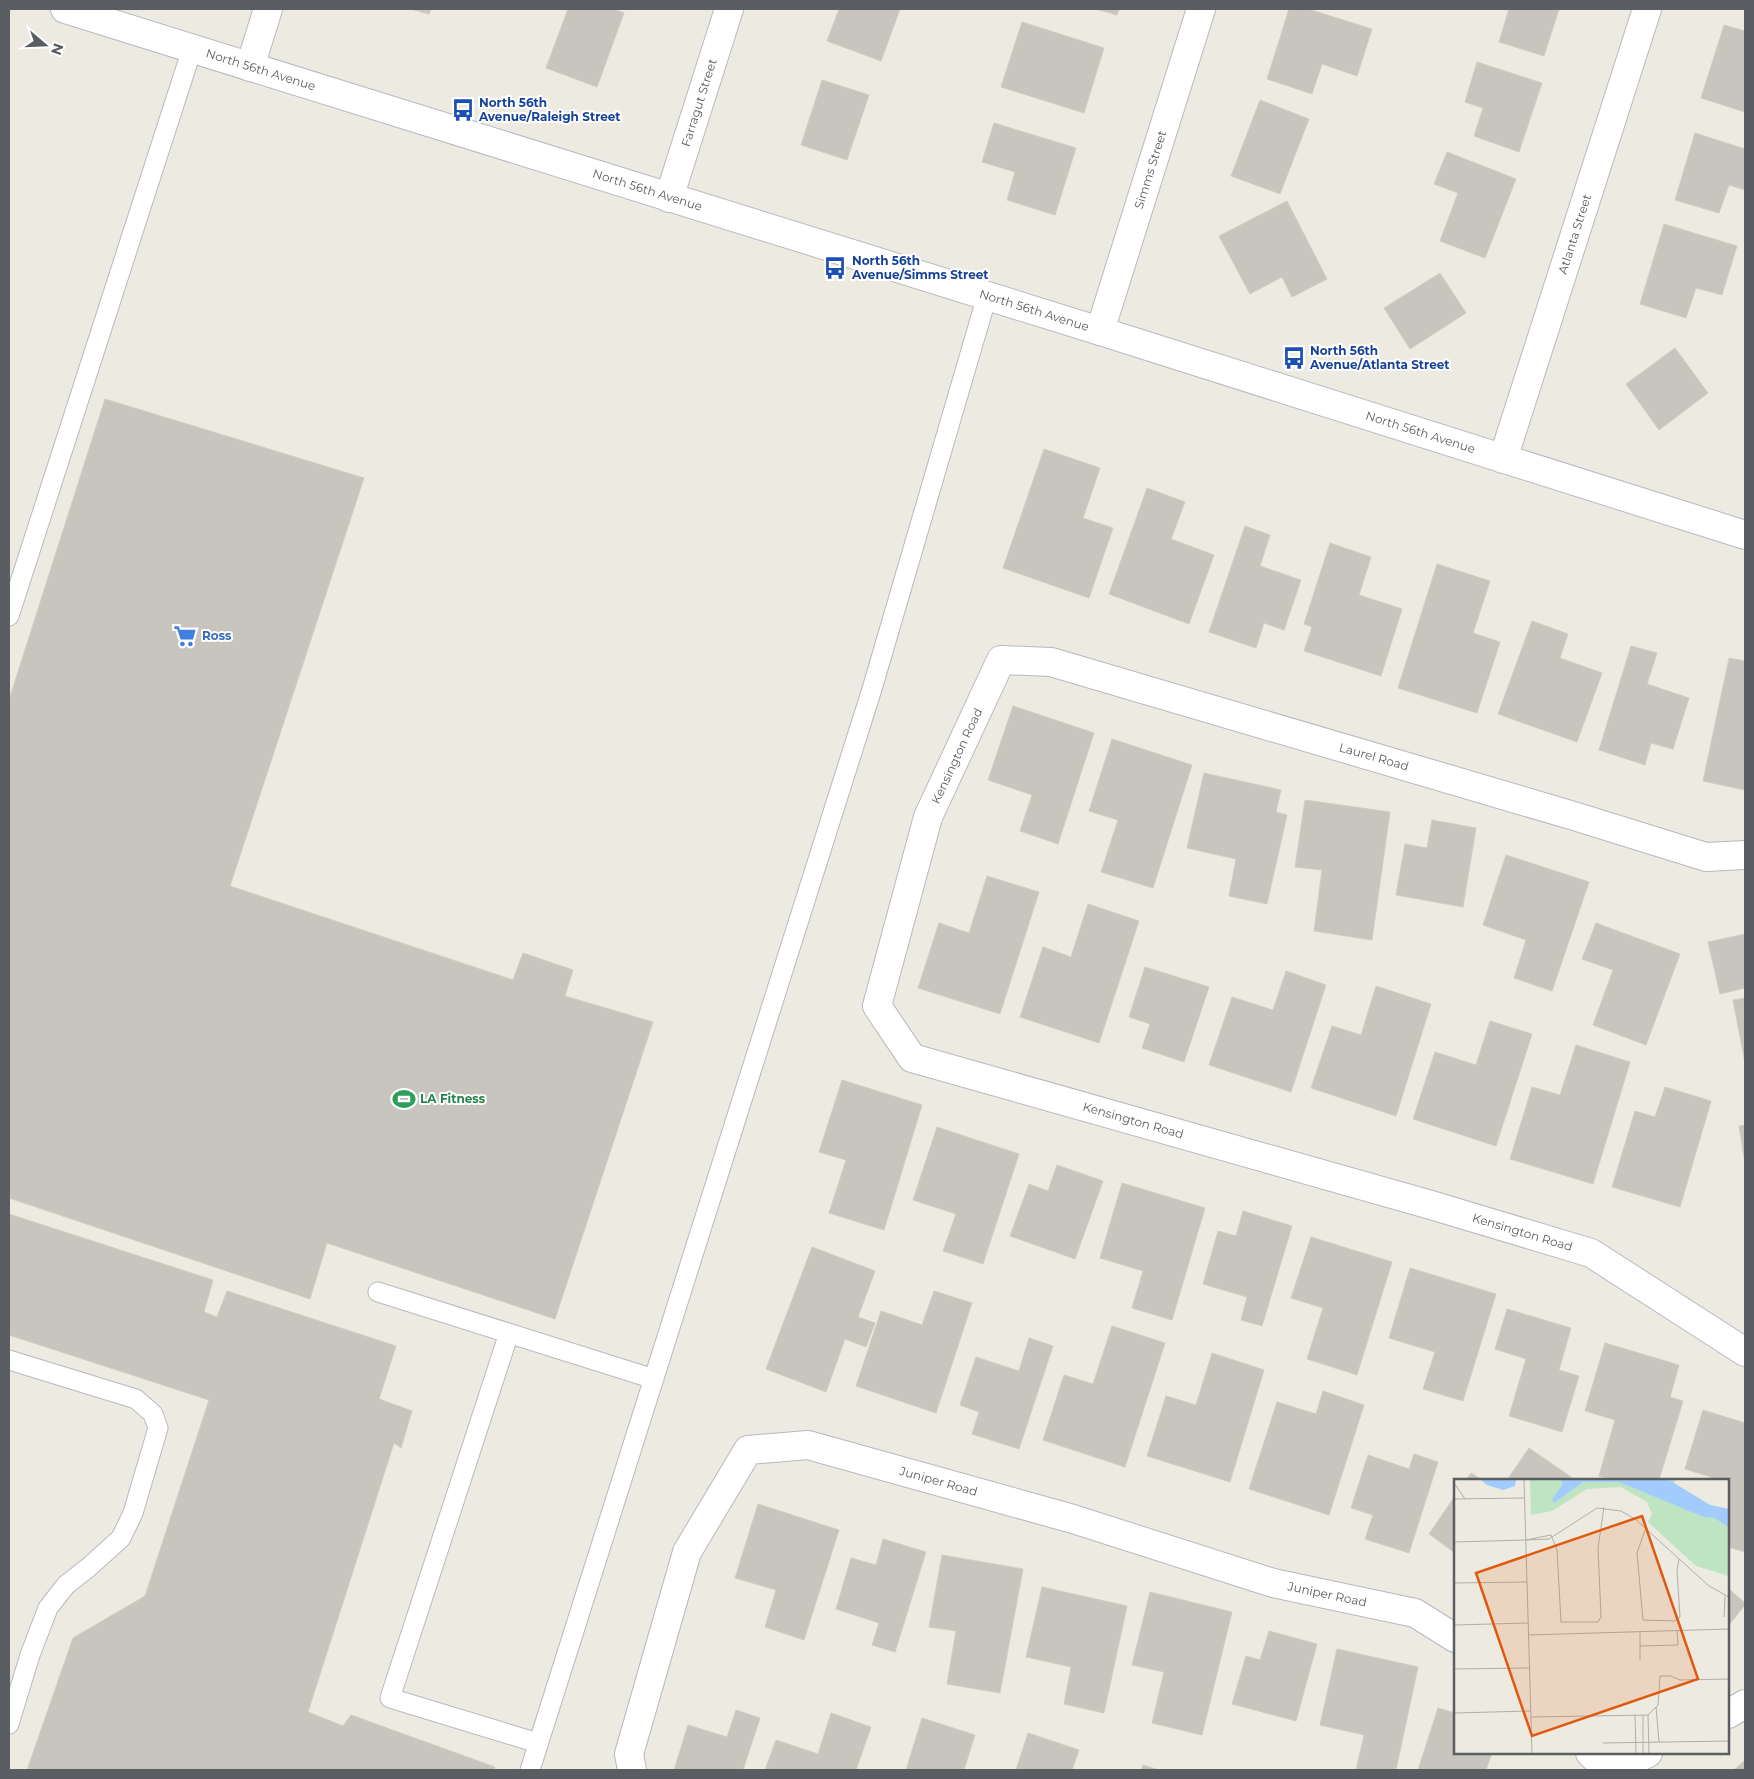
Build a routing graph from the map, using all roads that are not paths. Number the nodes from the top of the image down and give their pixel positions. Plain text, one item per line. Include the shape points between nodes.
1 (65, 9) edge
2 (268, 9) edge
3 (729, 9) edge
4 (1202, 9) edge
5 (1646, 9) edge
6 (192, 49) junction
7 (250, 67) junction
8 (669, 198) junction
9 (987, 296) junction
10 (1100, 331) junction
11 (1502, 459) junction
12 (1745, 535) edge
13 (9, 616) edge
14 (1002, 660) joint
15 (1745, 855) edge
16 (378, 1292) dead end
17 (509, 1333) junction
18 (1745, 1352) edge
19 (9, 1360) edge
20 (654, 1379) junction
21 (1454, 1637) edge
22 (1745, 1704) edge
23 (1729, 1713) edge
24 (9, 1724) edge
25 (538, 1743) junction
26 (1591, 1754) edge
27 (1646, 1754) edge
28 (530, 1770) edge
29 (632, 1770) edge
30 (1608, 1770) edge
31 (1612, 1770) edge

1 - 6 street, North 56th Avenue
2 - 7 street
3 - 8 street, Farragut Street
4 - 10 street, Simms Street
5 - 11 street, Atlanta Street
6 - 7 street, North 56th Avenue
6 - 13 lane
7 - 8 street, North 56th Avenue
8 - 9 street, North 56th Avenue
9 - 10 street, North 56th Avenue
9 - 20 lane via 872,689
10 - 11 street, North 56th Avenue
11 - 12 street, North 56th Avenue
14 - 15 street, Laurel Road via 1051,662 1706,857
14 - 18 street, Kensington Road via 928,817 877,1006 912,1058 1591,1253
16 - 17 lane
17 - 20 lane
17 - 25 lane via 390,1698
19 - 24 lane via 136,1399 153,1414 158,1428 133,1512 121,1538 66,1585 48,1608
20 - 25 lane
21 - 29 street, Juniper Road via 1415,1613 1273,1583 1073,1519 808,1445 748,1450 687,1552 629,1754
22 - 23 street
25 - 28 lane
26 - 30 street
27 - 31 street

